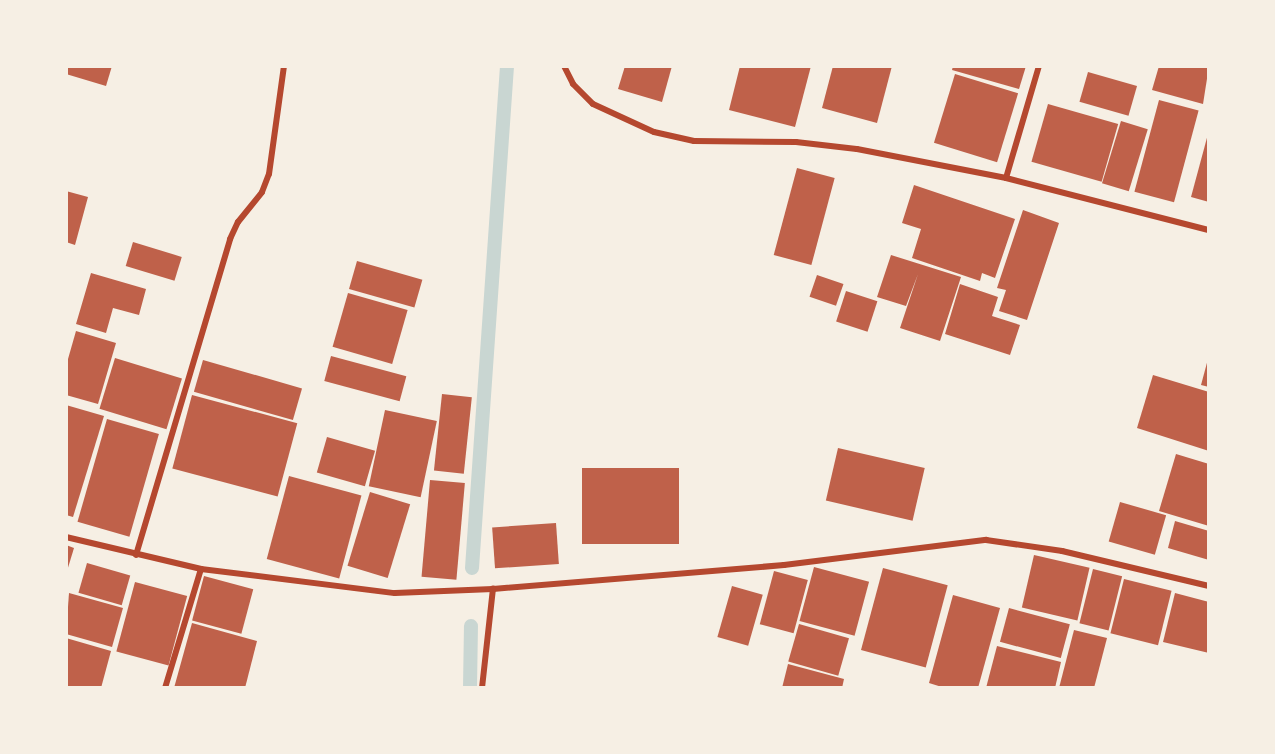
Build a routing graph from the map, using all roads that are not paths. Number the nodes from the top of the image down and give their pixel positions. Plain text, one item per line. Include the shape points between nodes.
1 (284, 66) edge
2 (564, 66) edge
3 (1039, 66) edge
4 (1006, 178) junction
5 (1209, 230) edge
6 (66, 537) edge
7 (136, 555) junction
8 (201, 569) junction
9 (1209, 586) edge
10 (493, 589) junction
11 (165, 688) edge
12 (482, 688) edge

1 - 7 street via 269,174 262,192 230,239
2 - 4 street via 573,84 593,104 654,132 693,141 796,142 857,149
3 - 4 street
4 - 5 street
6 - 7 street
7 - 8 street
8 - 10 street via 395,593
8 - 11 street
9 - 10 street via 1062,551 986,540 784,565
10 - 12 street

